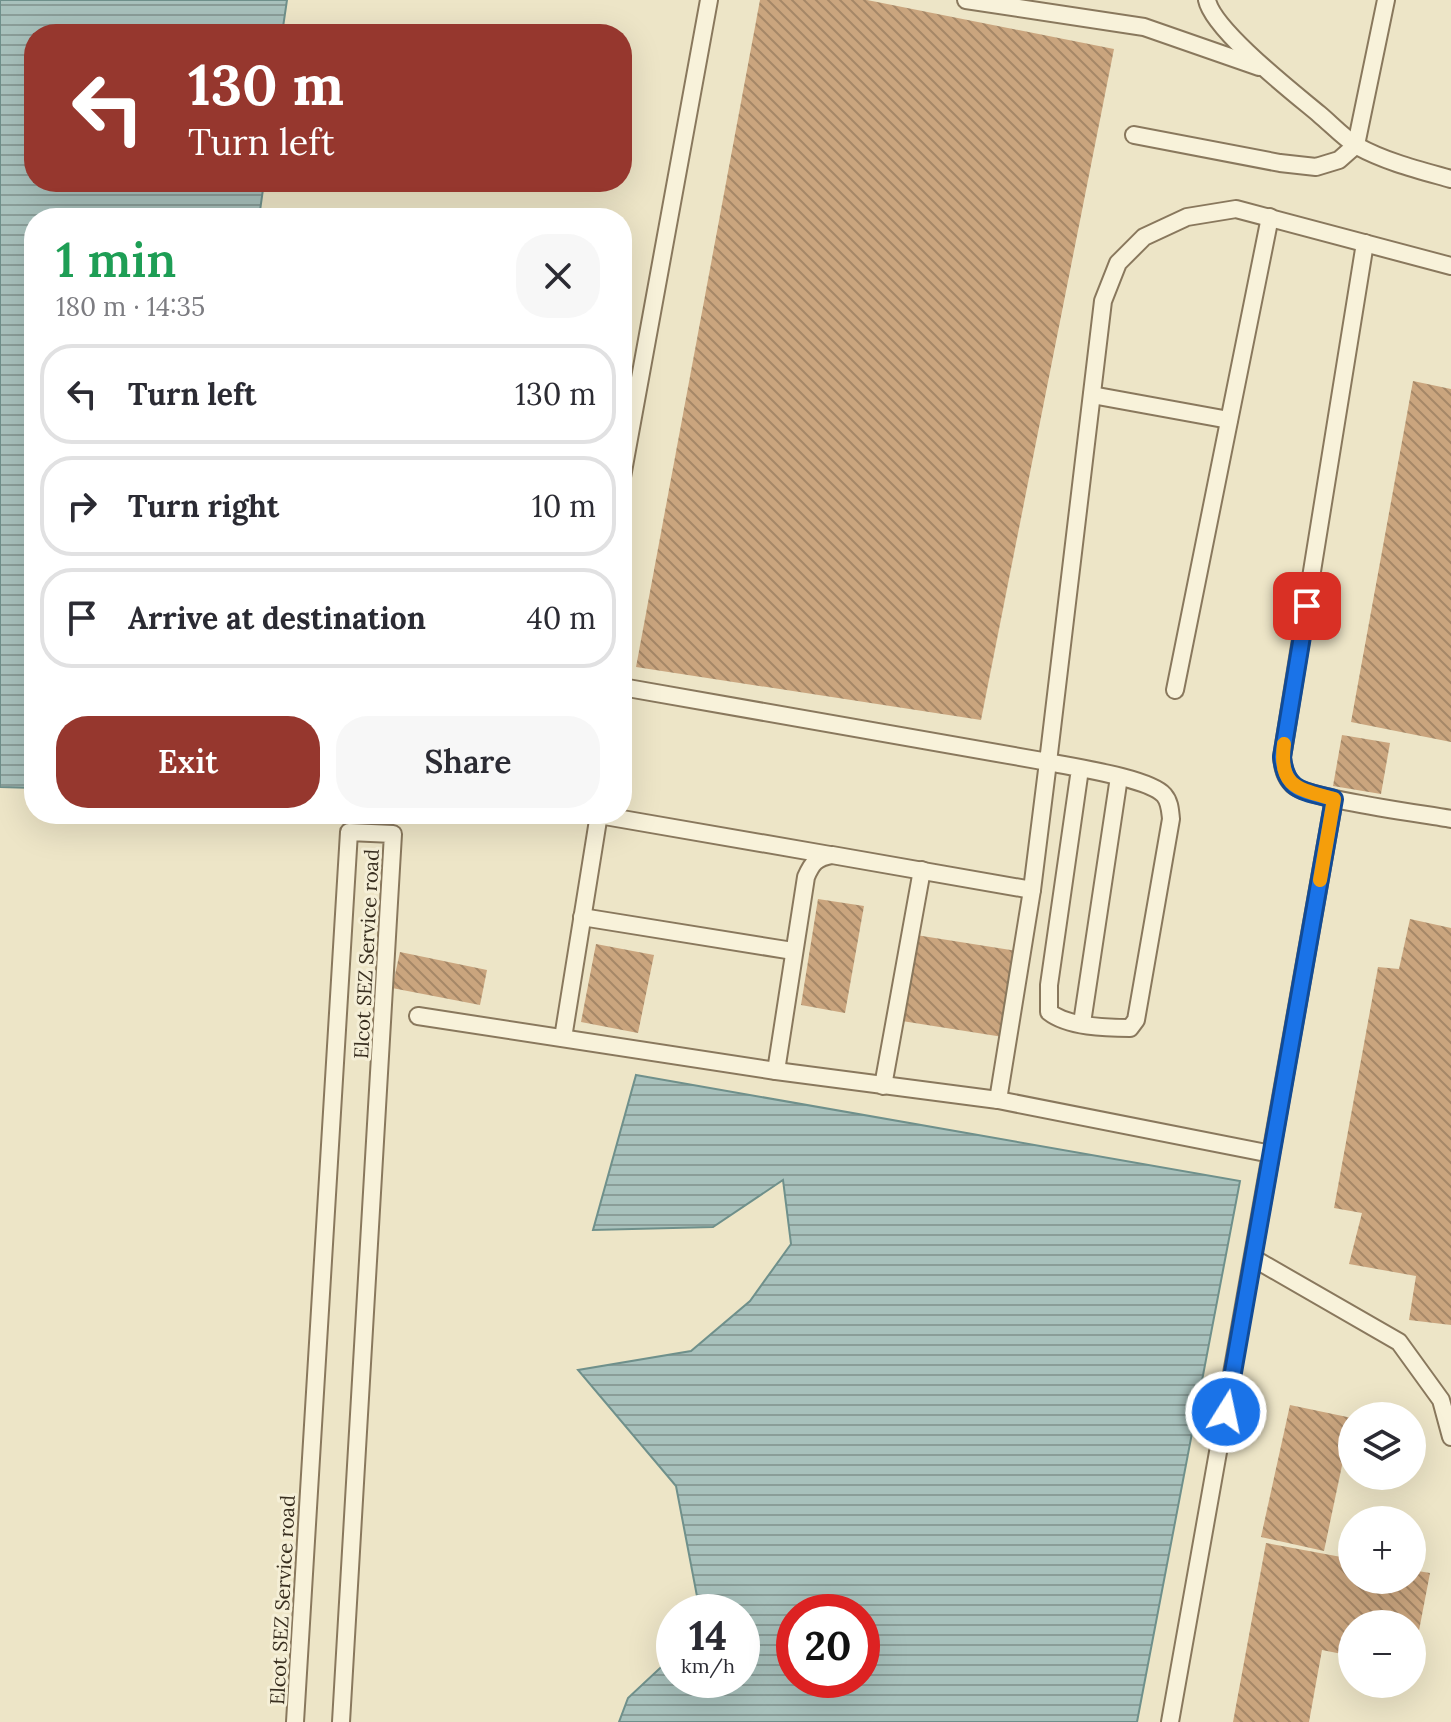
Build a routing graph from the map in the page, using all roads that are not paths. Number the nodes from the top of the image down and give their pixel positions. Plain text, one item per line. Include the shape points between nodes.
1 (709, 0) edge
2 (966, 0) edge
3 (1207, 0) edge
4 (1386, 0) edge
5 (1265, 69) junction
6 (1134, 135) dead end
7 (1356, 145) junction
8 (1451, 179) edge
9 (1270, 217) junction
10 (1365, 243) junction
11 (1451, 266) edge
12 (1092, 395) junction
13 (1229, 420) junction
14 (632, 422) edge
15 (632, 689) edge
16 (1175, 690) dead end
17 (1048, 762) junction
18 (1080, 769) junction
19 (1119, 777) junction
20 (1334, 799) junction
21 (1451, 819) edge
22 (632, 820) edge
23 (597, 824) edge
24 (832, 855) junction
25 (922, 870) junction
26 (1032, 890) junction
27 (582, 917) junction
28 (793, 951) junction
29 (418, 1016) dead end
30 (1082, 1023) junction
31 (563, 1038) junction
32 (776, 1071) junction
33 (883, 1086) junction
34 (998, 1100) junction
35 (1271, 1154) junction
36 (1253, 1258) junction
37 (1451, 1437) edge
38 (295, 1722) edge
39 (341, 1722) edge
40 (1170, 1722) edge

1 - 14 lane
2 - 5 lane via 1144,27
3 - 5 lane via 1227,32
4 - 7 lane
5 - 7 lane
6 - 7 lane via 1316,167 1339,160
7 - 8 lane
9 - 10 lane
9 - 12 lane via 1236,209 1187,217 1144,237 1118,263 1103,301
9 - 13 lane
10 - 11 lane
10 - 20 lane via 1282,757 1291,784
12 - 13 lane
12 - 17 lane
13 - 16 lane
15 - 17 lane
17 - 18 lane
17 - 26 lane
18 - 19 lane
18 - 30 lane via 1049,1012
19 - 30 lane
19 - 30 lane via 1161,792 1169,802 1171,819 1136,1020 1130,1028
20 - 21 lane
20 - 35 lane
22 - 24 lane
23 - 27 lane
24 - 25 lane
24 - 28 lane via 811,864
25 - 26 lane
25 - 33 lane
26 - 34 lane
27 - 28 lane
27 - 31 lane
28 - 32 lane
29 - 31 lane
31 - 32 lane
32 - 33 lane
33 - 34 lane
34 - 35 lane
35 - 36 lane
36 - 37 lane via 1399,1342 1441,1400
36 - 40 lane
38 - 39 lane, Elcot SEZ Service road via 349,832 393,834

